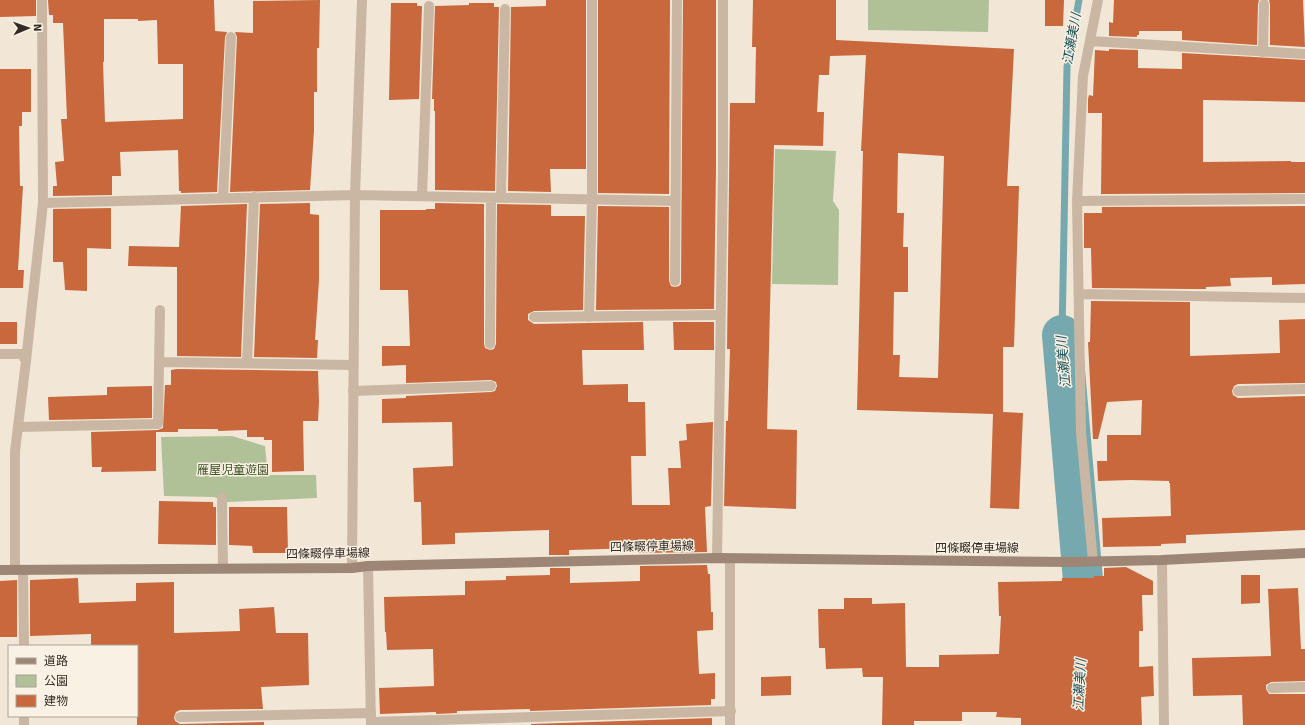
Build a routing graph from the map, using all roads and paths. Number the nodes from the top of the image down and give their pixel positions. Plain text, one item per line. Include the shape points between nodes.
1 (42, 0) edge
2 (362, 0) edge
3 (592, 0) edge
4 (677, 0) edge
5 (723, 0) edge
6 (1098, 0) edge
7 (1264, 4) dead end
8 (429, 6) dead end
9 (505, 9) dead end
10 (231, 36) dead end
11 (1090, 41) junction
12 (1263, 52) junction
13 (1305, 54) edge
14 (355, 195) junction
15 (422, 196) junction
16 (254, 197) junction
17 (223, 198) junction
18 (496, 198) junction
19 (1305, 199) edge
20 (592, 200) junction
21 (675, 201) junction
22 (1077, 201) junction
23 (43, 203) junction
24 (675, 281) dead end
25 (1079, 294) junction
26 (1305, 298) edge
27 (160, 310) dead end
28 (720, 315) junction
29 (589, 317) junction
30 (534, 318) dead end
31 (490, 344) dead end
32 (0, 354) edge
33 (26, 361) junction
34 (159, 362) junction
35 (247, 363) junction
36 (353, 366) junction
37 (491, 386) dead end
38 (1305, 389) edge
39 (353, 391) junction
40 (1238, 391) dead end
41 (18, 427) junction
42 (222, 498) dead end
43 (1305, 553) edge
44 (717, 558) junction
45 (730, 559) junction
46 (1162, 560) junction
47 (1089, 561) junction
48 (368, 566) junction
49 (223, 568) junction
50 (352, 568) junction
51 (0, 570) edge
52 (19, 570) junction
53 (24, 645) edge
54 (1305, 687) edge
55 (1272, 688) dead end
56 (730, 711) junction
57 (180, 717) dead end
58 (371, 720) edge
59 (730, 725) edge
60 (1164, 725) edge

1 - 23 street
2 - 14 street
3 - 20 street
4 - 21 street
5 - 28 street
6 - 11 street
7 - 12 street
8 - 15 street
9 - 18 street
10 - 17 street
11 - 12 street
11 - 22 street via 1083,76
12 - 13 street
14 - 15 street
14 - 16 street
14 - 36 street
15 - 18 street
16 - 17 street
16 - 35 street
17 - 23 street
18 - 20 street
18 - 31 street
19 - 22 street
20 - 21 street
20 - 29 street
21 - 24 street
22 - 25 street
23 - 33 street
25 - 26 street
25 - 47 street via 1081,432
27 - 34 street
28 - 29 street
28 - 44 street
29 - 30 street
32 - 33 street via 22,354
33 - 41 street
34 - 35 street
34 - 41 street via 158,424
35 - 36 street
36 - 39 street
37 - 39 street
38 - 40 street
39 - 50 street
41 - 52 street via 15,451
42 - 49 street
43 - 46 main road, 四條畷停車場線
44 - 45 main road, 四條畷停車場線
44 - 48 main road, 四條畷停車場線
45 - 47 main road, 四條畷停車場線
45 - 56 street
46 - 47 main road, 四條畷停車場線
46 - 60 street
48 - 50 main road, 四條畷停車場線
48 - 58 street
49 - 50 main road, 四條畷停車場線
49 - 52 main road, 四條畷停車場線
51 - 52 main road, 四條畷停車場線
52 - 53 street
54 - 55 street
56 - 58 street
56 - 59 street
57 - 58 street

